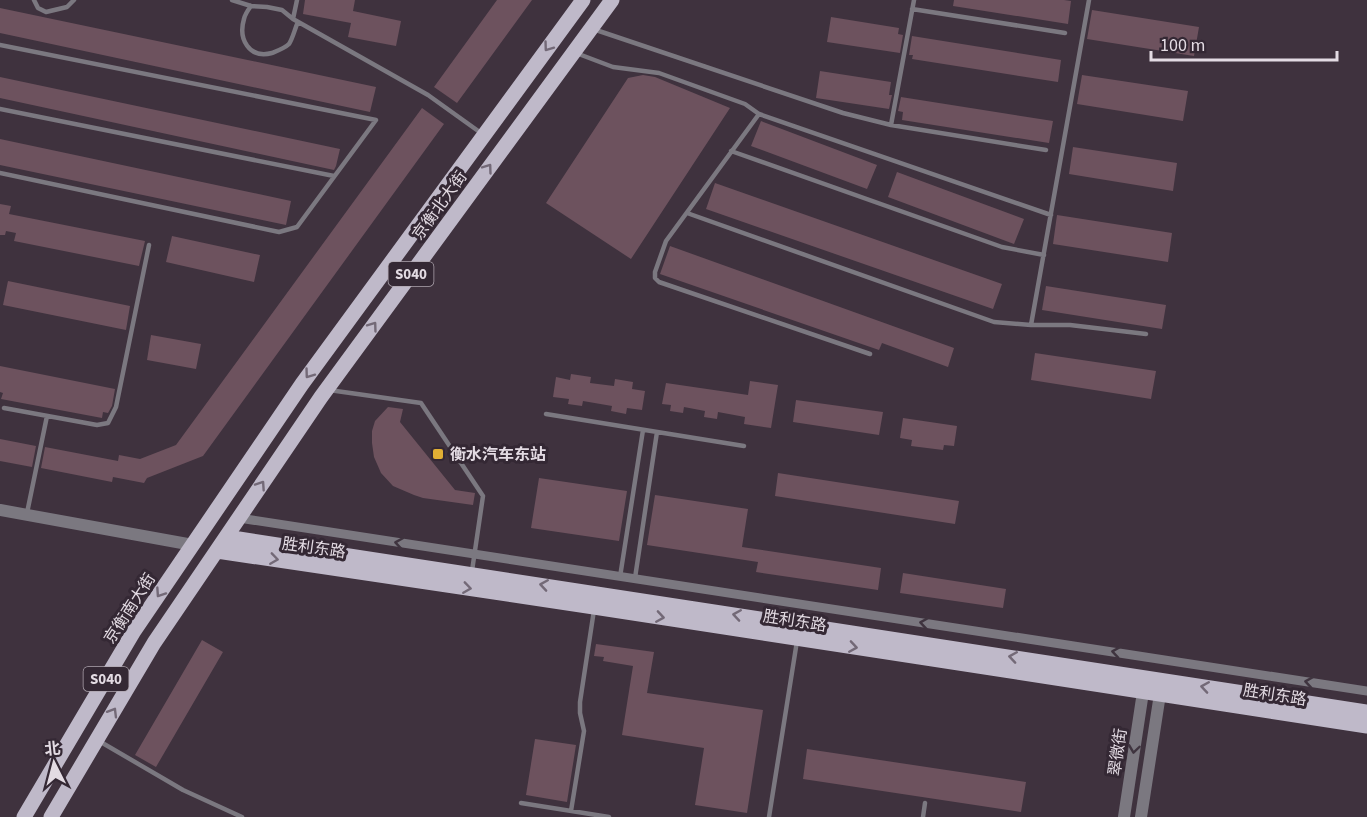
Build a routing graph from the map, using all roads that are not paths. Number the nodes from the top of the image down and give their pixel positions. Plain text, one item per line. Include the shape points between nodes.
1 (34, 0) edge
2 (74, 0) edge
3 (232, 0) edge
4 (297, 0) edge
5 (583, 0) edge
6 (612, 0) edge
7 (914, 0) edge
8 (1089, 0) edge
9 (251, 6) junction
10 (912, 9) junction
11 (295, 20) junction
12 (591, 28) junction
13 (1065, 33) dead end
14 (0, 45) edge
15 (574, 51) junction
16 (0, 109) edge
17 (759, 114) junction
18 (891, 125) junction
19 (484, 135) junction
20 (1046, 150) dead end
21 (731, 151) junction
22 (0, 173) edge
23 (334, 176) junction
24 (687, 213) junction
25 (1051, 215) junction
26 (148, 245) dead end
27 (1044, 255) junction
28 (1031, 325) junction
29 (1146, 334) dead end
30 (870, 354) dead end
31 (327, 390) junction
32 (4, 408) dead end
33 (546, 414) dead end
34 (47, 416) junction
35 (643, 430) junction
36 (657, 432) junction
37 (744, 446) dead end
38 (0, 510) edge
39 (27, 515) junction
40 (239, 518) junction
41 (226, 537) junction
42 (193, 544) junction
43 (217, 551) junction
44 (475, 554) junction
45 (472, 574) junction
46 (620, 577) junction
47 (635, 579) junction
48 (594, 607) junction
49 (797, 638) junction
50 (1367, 691) edge
51 (1143, 692) junction
52 (1160, 694) junction
53 (1367, 712) edge
54 (1367, 726) edge
55 (97, 740) junction
56 (925, 803) dead end
57 (521, 804) dead end
58 (571, 811) junction
59 (24, 817) edge
60 (51, 817) edge
61 (242, 817) edge
62 (609, 817) edge
63 (769, 817) edge
64 (923, 817) edge
65 (1125, 817) edge
66 (1142, 817) edge

1 - 2 lane via 46,12 67,7
3 - 9 lane
4 - 11 lane
5 -> 19 main road, 京衡北大街 / S040
6 - 12 main road, 京衡北大街 / S040
7 - 10 lane
8 - 25 lane
9 - 11 lane via 282,10
9 - 11 lane via 242,29 249,50 258,54 289,44
10 - 13 lane
10 - 18 lane
11 - 19 lane via 428,95
12 - 15 main road, 京衡北大街 / S040
12 - 18 lane via 843,113
14 - 23 lane via 376,120
15 - 17 lane via 613,67 659,73 745,104
31 -> 15 main road, 京衡北大街 / S040
16 - 23 lane
17 - 21 lane
17 - 25 lane
18 - 20 lane
19 -> 42 main road, 京衡北大街 / S040 via 302,384
21 - 24 lane
21 - 27 lane via 1002,247
22 - 23 lane via 279,232 297,227
24 - 28 lane via 994,322
24 - 30 lane via 666,241 655,272 659,282
25 - 27 lane
26 - 34 lane via 111,418 108,423 97,425
27 - 28 lane
28 - 29 lane via 1070,325
40 -> 31 main road, 京衡北大街 / S040
31 - 44 lane via 421,403 483,496
32 - 34 lane
33 - 35 lane
34 - 39 lane
35 - 36 lane
35 - 46 lane
36 - 37 lane
36 - 47 lane
38 - 39 street
39 - 42 street
40 - 41 main road, 京衡北大街 / S040
44 -> 40 street
41 - 43 main road, 京衡北大街 / S040
41 - 45 main road, 胜利东路
42 -> 59 main road, 京衡南大街 / S040 via 134,631
43 -> 48 main road, 胜利东路
55 -> 43 main road, S040 via 154,643
44 - 45 lane
44 - 46 street
53 -> 45 main road, 胜利东路
46 - 47 street
50 -> 47 street
48 -> 49 main road, 胜利东路
48 - 58 lane via 580,702 584,731
49 -> 51 main road, 胜利东路
49 - 63 lane
51 - 52 main road, 胜利东路
51 -> 65 street, 翠微街
52 - 54 main road, 胜利东路
52 - 66 street, 翠微街
55 - 60 main road, S040
55 - 61 lane via 183,790
56 - 64 lane
57 - 58 lane
58 - 62 lane

